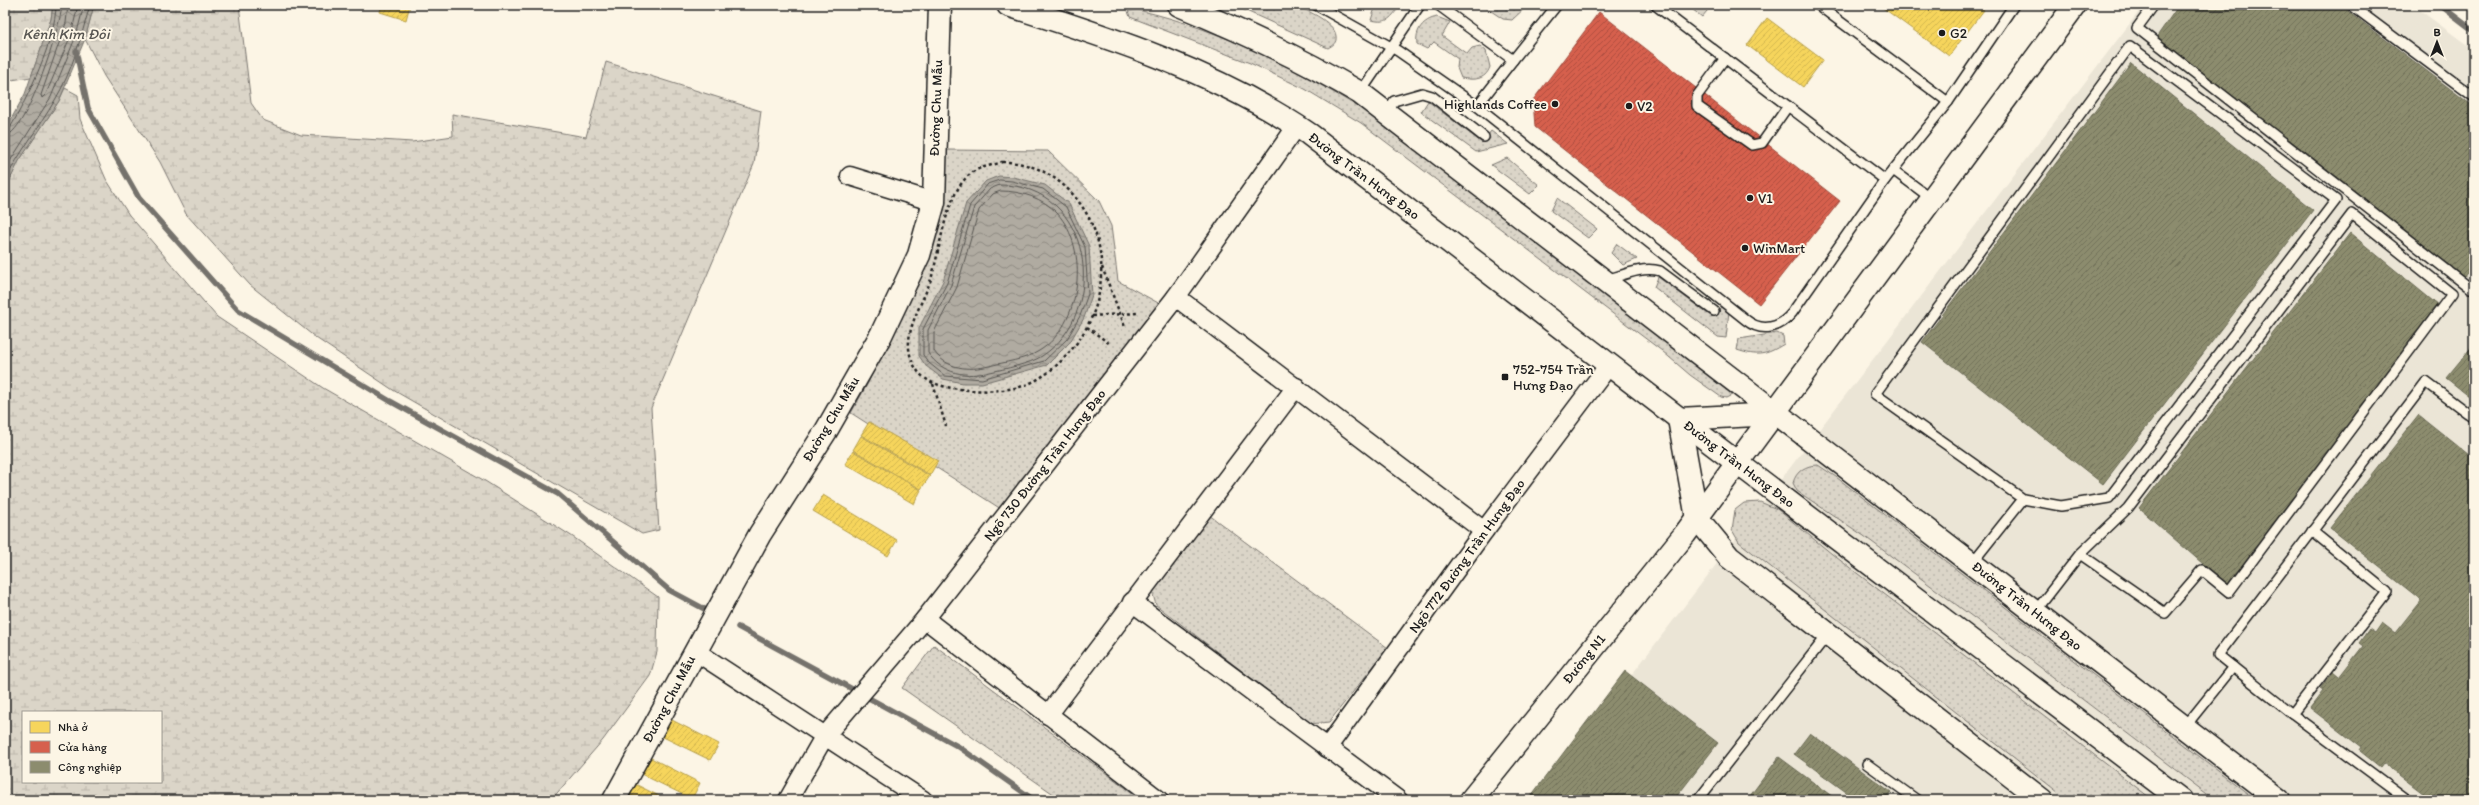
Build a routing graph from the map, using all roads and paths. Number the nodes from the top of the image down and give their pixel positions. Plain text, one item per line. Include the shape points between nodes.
1 (940, 5) edge
2 (1008, 5) edge
3 (1179, 5) edge
4 (1316, 5) edge
5 (1420, 5) edge
6 (1438, 5) edge
7 (1557, 5) edge
8 (1655, 5) edge
9 (1818, 5) edge
10 (2014, 5) edge
11 (2075, 5) edge
12 (2154, 5) edge
13 (2351, 5) edge
14 (1391, 47) junction
15 (1725, 58) junction
16 (1513, 60) junction
17 (1360, 93) junction
18 (2474, 97) edge
19 (1948, 102) junction
20 (1477, 106) junction
21 (1788, 106) junction
22 (1386, 114) junction
23 (1296, 126) junction
24 (1484, 137) dead end
25 (1893, 170) junction
26 (850, 176) dead end
27 (1885, 180) junction
28 (1932, 199) junction
29 (934, 202) junction
30 (1101, 264) junction
31 (1605, 280) junction
32 (2474, 284) edge
33 (1176, 297) junction
34 (1714, 311) dead end
35 (1137, 313) dead end
36 (1121, 314) junction
37 (1092, 316) junction
38 (1087, 327) junction
39 (1125, 327) dead end
40 (1110, 344) dead end
41 (1609, 365) junction
42 (933, 383) junction
43 (1296, 387) junction
44 (1775, 414) junction
45 (2474, 418) edge
46 (1679, 419) junction
47 (946, 426) dead end
48 (1738, 462) junction
49 (2023, 499) junction
50 (1697, 518) junction
51 (1484, 531) junction
52 (2312, 531) junction
53 (2080, 554) junction
54 (1972, 563) junction
55 (1132, 602) junction
56 (2035, 612) junction
57 (925, 619) junction
58 (1829, 633) junction
59 (695, 651) junction
60 (2233, 667) junction
61 (2292, 714) junction
62 (1048, 716) junction
63 (2184, 728) junction
64 (824, 737) junction
65 (1327, 748) junction
66 (1867, 764) dead end
67 (614, 800) edge
68 (788, 800) edge
69 (924, 800) edge
70 (1159, 800) edge
71 (1398, 800) edge
72 (1471, 800) edge
73 (1698, 800) edge
74 (1917, 800) edge
75 (2042, 800) edge
76 (2181, 800) edge
77 (2279, 800) edge
78 (2408, 800) edge

1 - 29 main road, Đường Chu Mẫu
2 - 23 main road, Đường Trần Hưng Đạo via 1180,64 1268,108
3 - 17 main road, Đường Trần Hưng Đạo via 1252,35
4 - 14 lane
5 - 14 lane
6 - 16 lane
7 - 16 lane
8 - 15 lane
9 - 19 lane
10 - 19 lane
11 - 28 main road, Đường N1
12 - 32 lane via 2137,28 2470,288
13 - 18 lane
14 - 17 lane
14 - 20 lane
15 - 21 lane
15 - 21 lane via 1697,96 1697,106 1752,145 1762,143
16 - 20 lane
17 - 22 main road, Đường Trần Hưng Đạo
19 - 25 lane
20 - 27 lane via 1753,326 1783,324
21 - 27 lane
22 - 24 lane via 1394,100 1422,93 1432,96
22 - 31 main road, Đường Trần Hưng Đạo
23 - 33 street, Ngõ 730 Đường Trần Hưng Đạo
23 - 41 main road, Đường Trần Hưng Đạo
25 - 27 lane
25 - 28 lane
26 - 29 street
28 - 44 main road, Đường N1
29 - 59 main road, Đường Chu Mẫu via 919,255 881,335 826,431 760,534
30 - 36 path
30 - 37 path via 1099,296
30 - 42 path via 1092,226 1084,206 1058,180 1040,169 1015,162 1002,162 976,170 962,184 950,207 931,279 910,330 910,361 920,375
31 - 34 lane via 1652,268 1660,271
31 - 44 main road, Đường Trần Hưng Đạo
33 - 43 street
33 - 57 street, Ngõ 730 Đường Trần Hưng Đạo
35 - 36 path
36 - 37 path
36 - 39 path
37 - 38 path
38 - 40 path
38 - 42 path via 1059,364 1041,378 1016,388 970,390
41 - 46 main road, Đường Trần Hưng Đạo
41 - 51 street, Ngõ 772 Đường Trần Hưng Đạo
42 - 47 path
43 - 51 street
43 - 55 street
44 - 46 main road
44 - 48 main road, Đường N1
44 - 54 main road, Đường Trần Hưng Đạo
45 - 52 lane via 2426,382
46 - 48 main road, Đường Trần Hưng Đạo
46 - 50 main road, Đường Trần Hưng Đạo
48 - 50 main road, Đường N1
48 - 76 main road, Đường Trần Hưng Đạo
49 - 49 lane via 2061,506 2109,498 2336,200 2130,46 1875,394
49 - 54 lane
50 - 58 main road, Đường Trần Hưng Đạo via 1730,557
50 - 72 main road, Đường N1
51 - 65 street, Ngõ 772 Đường Trần Hưng Đạo
52 - 60 lane via 2218,655
52 - 61 lane via 2387,592
53 - 53 lane via 2128,508 2352,214 2452,294 2229,592 2202,570 2165,613
53 - 56 lane
54 - 56 main road, Đường Trần Hưng Đạo
55 - 62 street
55 - 65 street
56 - 63 main road, Đường Trần Hưng Đạo
57 - 62 street
57 - 64 street, Ngõ 730 Đường Trần Hưng Đạo
58 - 73 lane
58 - 75 main road, Đường Trần Hưng Đạo
59 - 64 street
59 - 67 main road, Đường Chu Mẫu
60 - 61 lane
60 - 63 lane
61 - 78 lane
62 - 70 street
63 - 77 main road, Đường Trần Hưng Đạo
64 - 68 street, Ngõ 730 Đường Trần Hưng Đạo
64 - 69 street
65 - 71 street
66 - 74 lane

